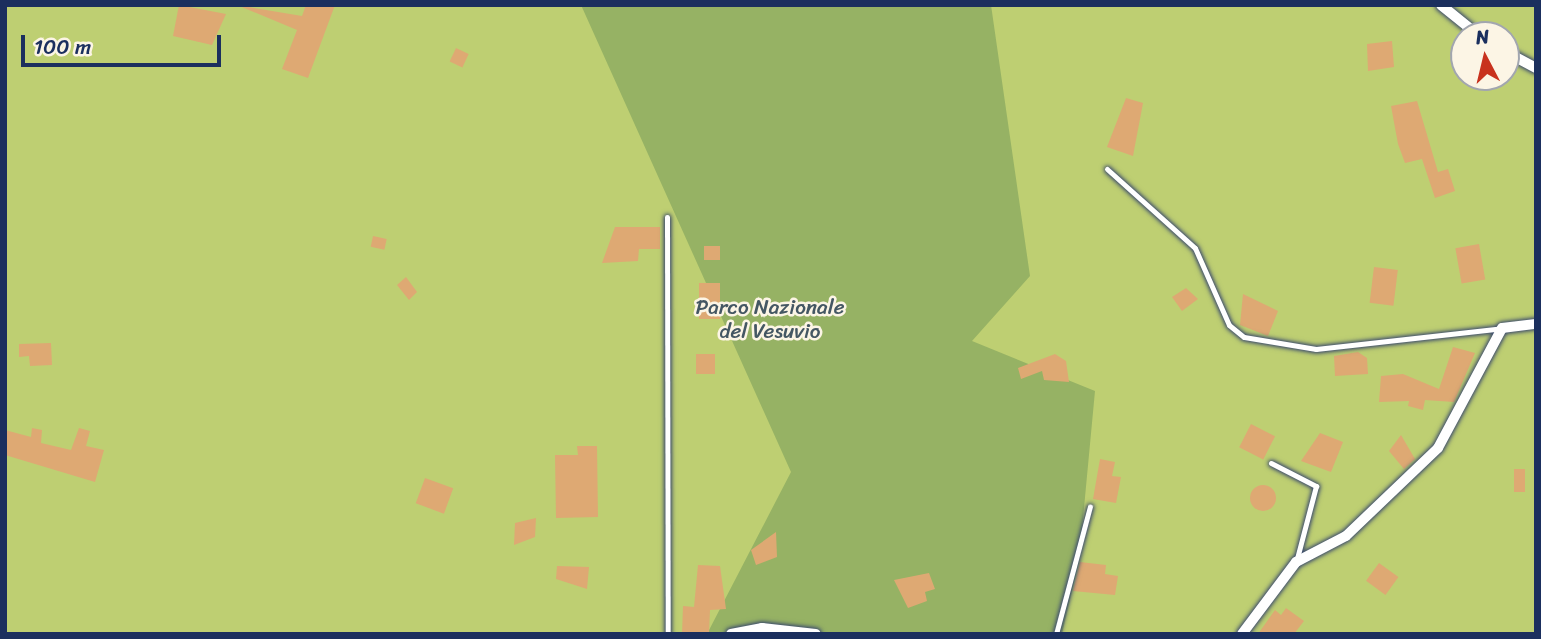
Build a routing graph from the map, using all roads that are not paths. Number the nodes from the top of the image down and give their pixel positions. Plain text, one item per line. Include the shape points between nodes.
1 (1441, 5) edge
2 (1461, 21) edge
3 (1520, 59) edge
4 (1536, 68) edge
5 (1107, 169) dead end
6 (667, 217) dead end
7 (1536, 324) edge
8 (1502, 328) junction
9 (1271, 463) dead end
10 (1090, 506) dead end
11 (1296, 562) junction
12 (668, 634) edge
13 (731, 634) edge
14 (817, 634) edge
15 (1056, 634) edge
16 (1242, 634) edge

1 - 2 street
3 - 4 street
5 - 8 lane via 1195,248 1230,325 1244,337 1315,349
6 - 12 lane
7 - 8 street
8 - 11 street via 1438,448 1346,536
9 - 11 lane via 1317,486
10 - 15 lane
11 - 16 street
13 - 14 street via 762,628

